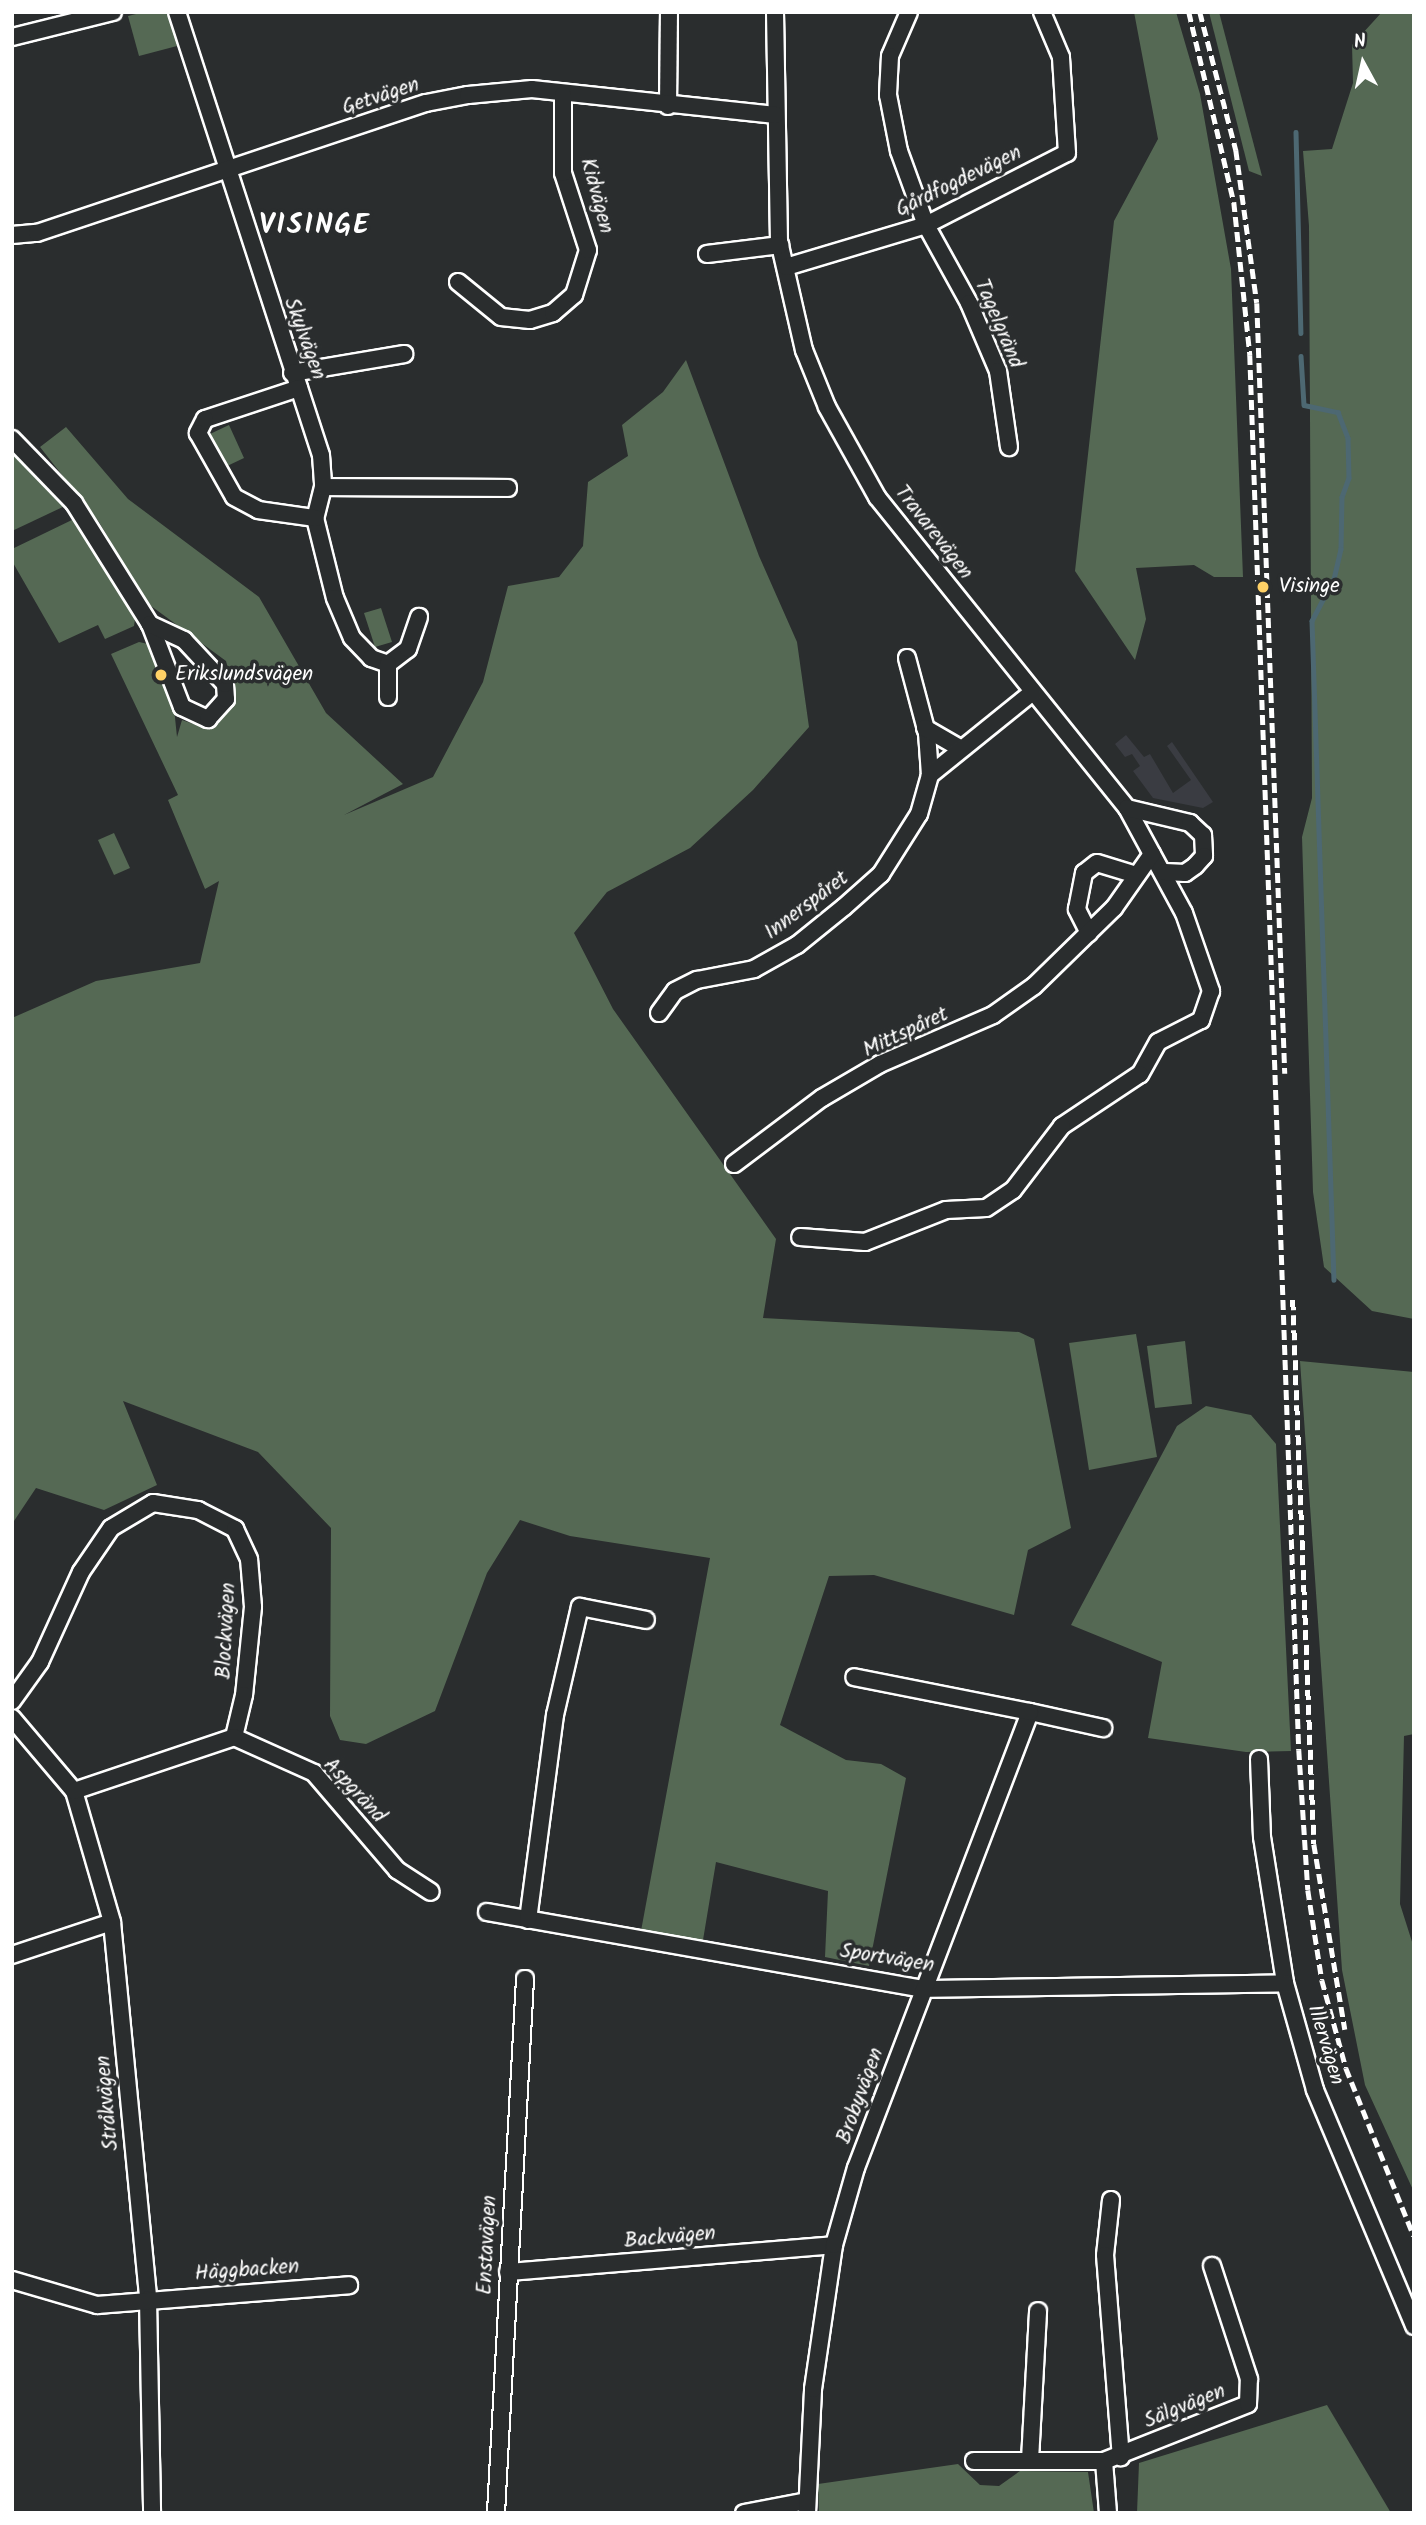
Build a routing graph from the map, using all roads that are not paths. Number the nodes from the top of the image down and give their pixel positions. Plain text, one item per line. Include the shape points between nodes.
1 (113, 12) edge
2 (177, 12) edge
3 (668, 12) edge
4 (775, 12) edge
5 (909, 12) edge
6 (1042, 12) edge
7 (12, 37) edge
8 (564, 95) junction
9 (667, 106) junction
10 (776, 115) junction
11 (226, 170) junction
12 (926, 225) junction
13 (12, 235) edge
14 (780, 245) junction
15 (708, 254) dead end
16 (786, 267) junction
17 (458, 282) dead end
18 (404, 354) dead end
19 (296, 381) junction
20 (12, 439) edge
21 (1009, 447) dead end
22 (323, 487) junction
23 (508, 488) dead end
24 (315, 518) junction
25 (419, 617) dead end
26 (150, 624) junction
27 (907, 658) dead end
28 (388, 664) junction
29 (1033, 692) junction
30 (388, 697) dead end
31 (925, 728) junction
32 (959, 748) junction
33 (930, 775) junction
34 (1127, 808) junction
35 (1152, 854) junction
36 (1165, 872) junction
37 (1134, 874) junction
38 (1090, 933) junction
39 (659, 1013) dead end
40 (734, 1164) dead end
41 (800, 1237) dead end
42 (646, 1620) dead end
43 (854, 1677) dead end
44 (12, 1701) edge
45 (1030, 1712) junction
46 (12, 1718) edge
47 (1103, 1728) dead end
48 (233, 1737) junction
49 (1259, 1759) dead end
50 (74, 1791) junction
51 (431, 1892) dead end
52 (488, 1912) dead end
53 (528, 1920) junction
54 (112, 1922) junction
55 (12, 1955) edge
56 (525, 1979) dead end
57 (1285, 1983) junction
58 (923, 1989) junction
59 (1111, 2200) dead end
60 (834, 2245) junction
61 (1212, 2266) dead end
62 (508, 2272) junction
63 (12, 2280) edge
64 (349, 2285) dead end
65 (148, 2299) junction
66 (1038, 2311) dead end
67 (1414, 2326) edge
68 (1121, 2457) junction
69 (1030, 2460) junction
70 (974, 2461) dead end
71 (1104, 2461) junction
72 (807, 2507) edge
73 (152, 2513) edge
74 (496, 2513) edge
75 (744, 2513) edge
76 (1108, 2513) edge

1 - 7 street
2 - 11 street, Skylvägen
3 - 9 street
4 - 10 street, Travarevägen
5 - 12 street, Tagelgränd via 890,56 888,95 899,151
6 - 12 street, Gårdfogdevägen via 1061,57 1067,153
8 - 9 street, Getvägen
8 - 11 street, Getvägen via 532,89 426,103
8 - 17 street, Kidvägen via 563,173 588,250 574,295 553,313 530,320 501,317
9 - 10 street, Getvägen
10 - 14 street, Travarevägen
11 - 13 street, Getvägen via 37,233
11 - 19 street, Skylvägen
12 - 16 street, Gårdfogdevägen
12 - 21 street, Tagelgränd via 969,303 998,371
14 - 15 street
14 - 16 street, Travarevägen
16 - 29 street, Travarevägen via 804,350 851,453 877,497
18 - 19 street
19 - 22 street, Skylvägen via 321,455
19 - 24 street via 205,419 198,433 234,497 258,510
20 - 26 street via 74,503
22 - 23 street
22 - 24 street, Skylvägen
24 - 28 street, Skylvägen via 322,560 352,638 371,658
25 - 28 street via 408,649
26 - 26 street via 182,707 208,719 226,699 225,684 184,640
27 - 31 street, Innerspåret
28 - 30 street
29 - 32 street
29 - 34 street, Travarevägen
31 - 32 street
31 - 33 street, Innerspåret
32 - 33 street
33 - 39 street, Innerspåret via 919,814 900,845 881,874 852,900 797,945 754,969 697,980 675,990
34 - 35 street, Travarevägen
34 - 36 street via 1189,823 1203,835 1204,856 1195,866 1185,873
35 - 36 street, Travarevägen
35 - 37 street, Mittspåret
36 - 41 street, Travarevägen via 1197,940 1211,990 1201,1020 1158,1042 1140,1074 1062,1126 1013,1190 986,1208 946,1210 865,1242
37 - 38 street, Mittspåret via 1114,908
37 - 38 street via 1097,863 1084,873 1077,909
38 - 40 street, Mittspåret via 1034,986 993,1015 880,1063 855,1083 822,1098
42 - 53 street via 580,1607 555,1715
43 - 45 street
44 - 48 street, Blockvägen via 40,1662 81,1572 111,1528 153,1503 198,1510 235,1529 249,1559 253,1607 244,1695
45 - 47 street
45 - 58 street, Brobyvägen
46 - 50 street, Stråkvägen
48 - 50 street
48 - 51 street, Aspgränd via 314,1773 397,1870
49 - 57 street, Illervägen via 1262,1837
50 - 54 street, Stråkvägen
52 - 53 street, Sportvägen
53 - 58 street, Sportvägen
54 - 55 street
54 - 65 street, Stråkvägen
56 - 62 street, Enstavägen
57 - 58 street, Sportvägen
57 - 67 street, Illervägen via 1315,2090
58 - 60 street, Brobyvägen via 856,2168
59 - 68 street, Sälgvägen via 1105,2255
60 - 62 street, Backvägen
60 - 72 street, Brobyvägen via 813,2389
61 - 68 street, Sälgvägen via 1249,2379 1248,2404
62 - 74 street, Enstavägen
63 - 65 street, Häggbacken via 97,2305
64 - 65 street, Häggbacken
65 - 73 street, Stråkvägen
66 - 69 street
68 - 71 street, Sälgvägen
69 - 70 street, Sälgvägen
69 - 71 street, Sälgvägen
71 - 76 street
72 - 75 street

